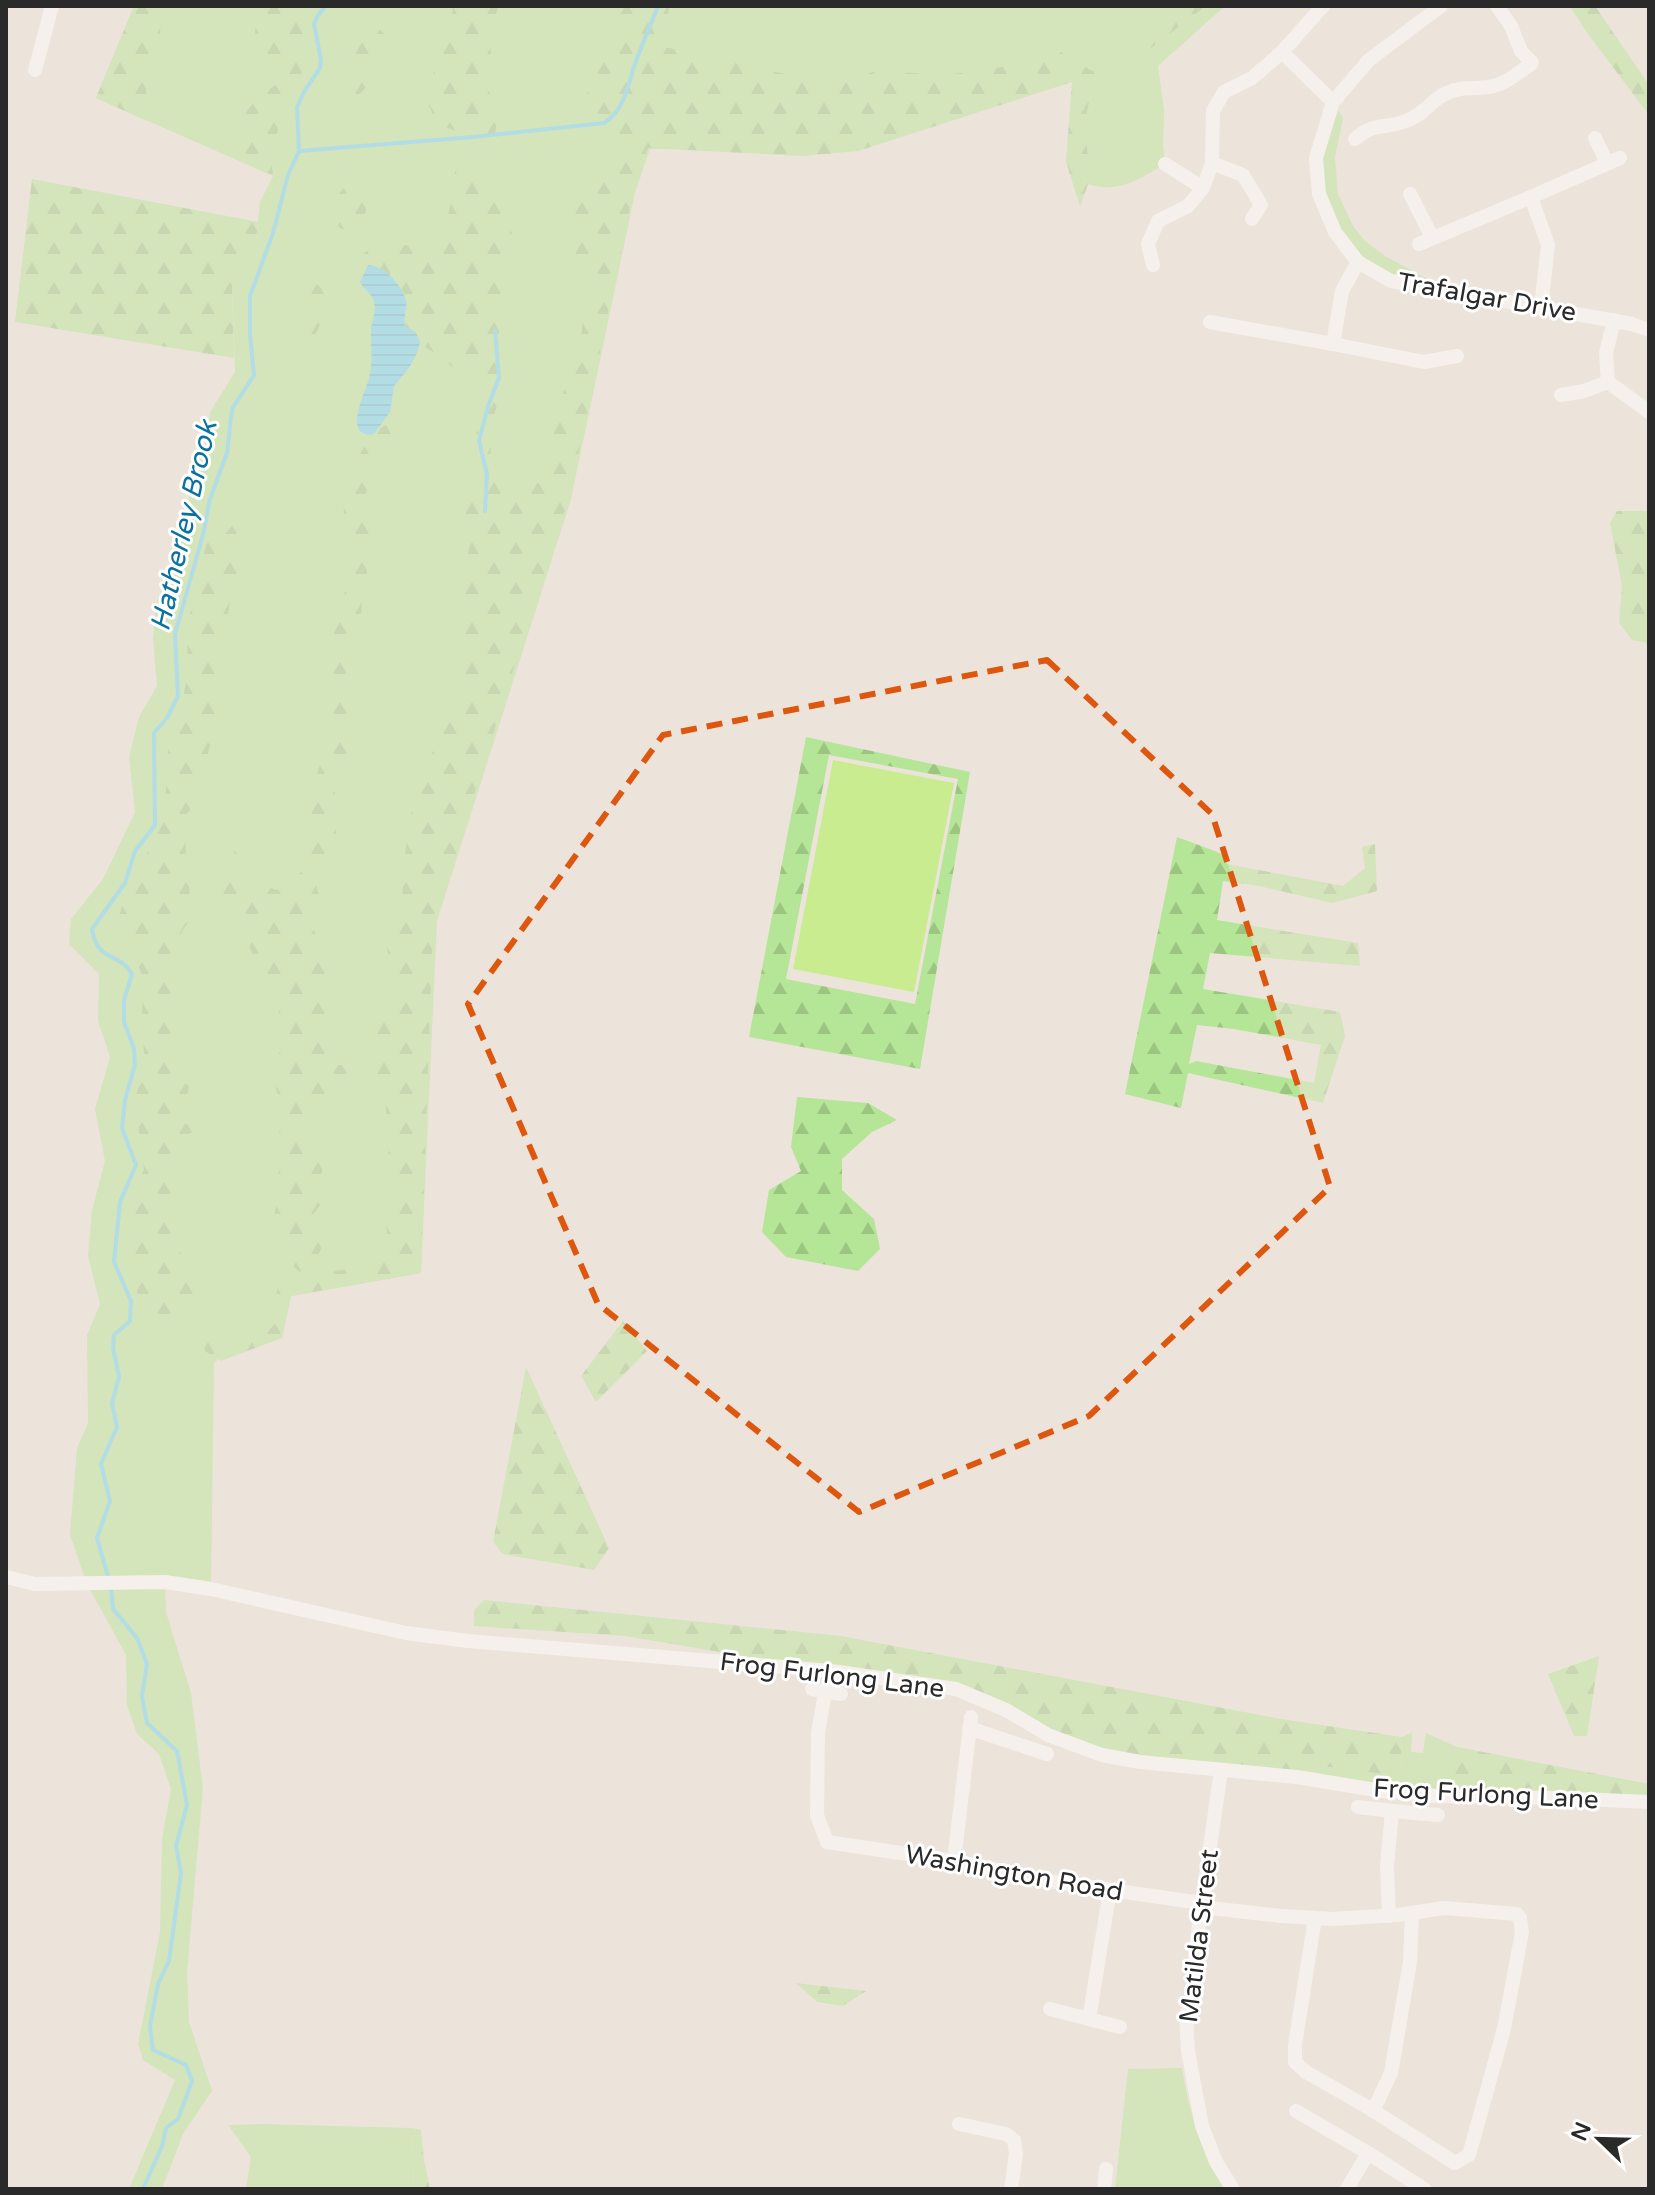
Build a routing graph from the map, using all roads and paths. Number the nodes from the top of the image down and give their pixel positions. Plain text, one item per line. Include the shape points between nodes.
1 (52, 6) edge
2 (1323, 6) edge
3 (1441, 6) edge
4 (1497, 6) edge
5 (1282, 52) junction
6 (35, 70) dead end
7 (1333, 102) junction
8 (1595, 138) dead end
9 (1355, 139) dead end
10 (1212, 163) junction
11 (1165, 164) dead end
12 (1203, 188) junction
13 (1410, 194) dead end
14 (1531, 197) junction
15 (1252, 219) dead end
16 (1358, 262) junction
17 (1153, 265) dead end
18 (1541, 307) junction
19 (1230, 310) dead end
20 (1614, 320) junction
21 (1210, 322) dead end
22 (1227, 325) junction
23 (1649, 330) edge
24 (1333, 344) junction
25 (1457, 356) dead end
26 (1441, 359) junction
27 (1446, 375) dead end
28 (1608, 382) junction
29 (1561, 395) dead end
30 (1649, 412) edge
31 (6, 1577) edge
32 (841, 1694) dead end
33 (1047, 1754) dead end
34 (1221, 1770) junction
35 (1649, 1802) edge
36 (1358, 1807) dead end
37 (1392, 1811) junction
38 (1438, 1815) dead end
39 (954, 1861) junction
40 (1110, 1890) junction
41 (1201, 1905) junction
42 (1412, 1914) junction
43 (1389, 1916) junction
44 (1315, 1918) junction
45 (1050, 2009) dead end
46 (1089, 2019) junction
47 (1120, 2027) dead end
48 (1296, 2111) dead end
49 (1373, 2111) junction
50 (959, 2124) dead end
51 (1368, 2153) junction
52 (1106, 2169) dead end
53 (1011, 2189) edge
54 (1104, 2189) edge
55 (1233, 2189) edge
56 (1347, 2189) edge
57 (1424, 2189) edge

1 - 6 street
2 - 5 street
3 - 7 street, Trafalgar Drive via 1369,60
4 - 9 street via 1536,68 1505,83 1458,88 1401,123 1363,123
5 - 7 street
5 - 10 street via 1252,78 1224,92 1213,111
7 - 16 street, Trafalgar Drive via 1316,158 1319,194 1335,232
8 - 14 street via 1614,160
10 - 12 street
10 - 15 street via 1243,175 1267,203
11 - 12 street
12 - 17 street via 1188,206 1158,221 1142,244
13 - 14 street via 1426,240
14 - 18 street via 1548,245
16 - 18 street, Trafalgar Drive via 1391,281
16 - 24 street via 1342,291
18 - 20 street, Trafalgar Drive
19 - 22 street
20 - 23 street, Trafalgar Drive
20 - 28 street via 1606,353
21 - 22 street
22 - 24 street
24 - 26 street via 1424,362
25 - 26 street
26 - 27 street
28 - 29 street
28 - 30 street
31 - 34 street, Frog Furlong Lane via 35,1584 165,1582 406,1633 832,1671 956,1689 1048,1735 1102,1755
32 - 39 street, Washington Road via 818,1690 817,1815 827,1842
33 - 39 street via 970,1723
34 - 35 street, Frog Furlong Lane via 1436,1796
34 - 41 street, Matilda Street
36 - 37 street
37 - 38 street
37 - 43 street
39 - 40 street, Washington Road
40 - 41 street, Washington Road
40 - 46 street
41 - 44 street, Washington Road
41 - 55 street, Matilda Street via 1186,2014 1188,2051 1202,2126
42 - 43 street, Washington Road
42 - 49 street via 1410,1962 1391,2073
42 - 49 street, Washington Road via 1444,1908 1517,1914 1522,1932 1504,2029 1469,2155 1455,2163
43 - 44 street, Washington Road
44 - 49 street via 1295,2062
45 - 46 street
46 - 47 street
48 - 51 street
50 - 53 street via 1014,2140
51 - 56 street
51 - 57 street
52 - 54 street

